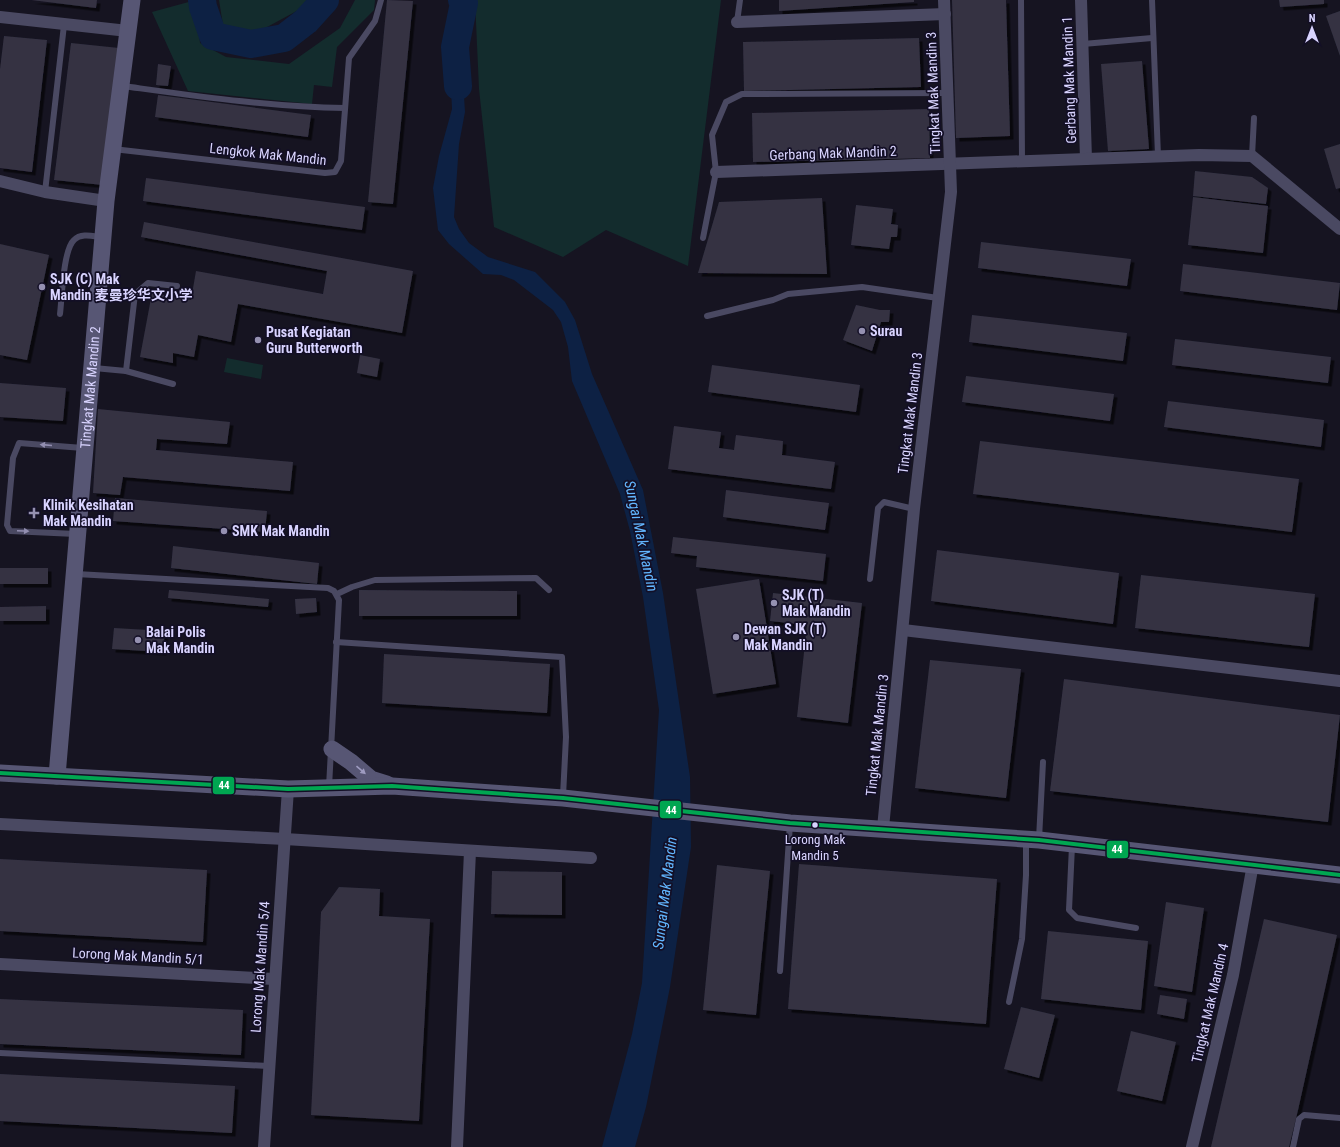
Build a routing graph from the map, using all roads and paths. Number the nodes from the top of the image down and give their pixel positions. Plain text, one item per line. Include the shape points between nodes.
1 (132, 0) edge
2 (381, 0) edge
3 (740, 0) edge
4 (944, 0) edge
5 (1021, 0) edge
6 (1081, 0) edge
7 (1152, 0) edge
8 (945, 14) junction
9 (0, 17) edge
10 (737, 22) joint
11 (64, 25) junction
12 (128, 31) junction
13 (1152, 38) junction
14 (1083, 44) junction
15 (121, 86) junction
16 (947, 92) junction
17 (345, 108) junction
18 (1254, 118) dead end
19 (112, 149) junction
20 (1158, 156) junction
21 (1252, 156) junction
22 (1086, 159) junction
23 (1022, 161) junction
24 (950, 164) junction
25 (716, 172) junction
26 (0, 181) edge
27 (45, 192) junction
28 (106, 201) junction
29 (1340, 229) edge
30 (102, 237) junction
31 (703, 238) dead end
32 (177, 286) dead end
33 (98, 291) junction
34 (135, 294) junction
35 (938, 298) junction
36 (60, 314) dead end
37 (707, 316) dead end
38 (92, 368) junction
39 (126, 371) junction
40 (173, 384) dead end
41 (85, 448) junction
42 (914, 509) junction
43 (77, 534) junction
44 (74, 574) junction
45 (870, 579) dead end
46 (549, 590) dead end
47 (337, 594) junction
48 (903, 630) junction
49 (336, 642) junction
50 (1340, 681) edge
51 (332, 749) junction
52 (1043, 762) dead end
53 (0, 773) edge
54 (57, 776) junction
55 (392, 786) junction
56 (329, 787) junction
57 (288, 789) junction
58 (563, 798) junction
59 (790, 823) junction
60 (0, 824) edge
61 (883, 828) junction
62 (285, 839) junction
63 (1032, 840) junction
64 (1072, 844) junction
65 (470, 851) junction
66 (591, 858) dead end
67 (1253, 864) junction
68 (1340, 875) edge
69 (1136, 928) dead end
70 (0, 964) edge
71 (780, 971) dead end
72 (274, 979) junction
73 (1009, 1002) dead end
74 (0, 1053) edge
75 (268, 1066) junction
76 (1340, 1118) edge
77 (264, 1147) edge
78 (457, 1147) edge
79 (1192, 1147) edge
80 (1293, 1147) edge

1 - 12 street, Tingkat Mak Mandin 2
2 - 17 lane, Lengkok Mak Mandin via 375,21 349,58
3 - 10 lane
4 - 8 street, Tingkat Mak Mandin 3
5 - 23 lane
6 - 14 street, Gerbang Mak Mandin 1
7 - 13 lane
8 - 10 street
8 - 16 street, Tingkat Mak Mandin 3
9 - 11 street
11 - 12 street
11 - 27 lane
12 - 15 street, Tingkat Mak Mandin 2
13 - 14 lane
13 - 20 lane
14 - 22 street, Gerbang Mak Mandin 1
15 - 17 lane via 255,103
15 - 19 street, Tingkat Mak Mandin 2
16 - 24 street, Tingkat Mak Mandin 3
16 - 25 lane via 742,94 726,102 712,135
17 - 19 lane, Lengkok Mak Mandin via 341,161 336,172
18 - 21 lane
19 - 28 street, Tingkat Mak Mandin 2
20 - 21 street, Gerbang Mak Mandin 2
20 - 22 street, Gerbang Mak Mandin 2
21 - 29 street
22 - 23 street, Gerbang Mak Mandin 2
23 - 24 street, Gerbang Mak Mandin 2
24 - 25 street, Gerbang Mak Mandin 2
24 - 35 street, Tingkat Mak Mandin 3 via 951,192
25 - 31 lane
26 - 27 street
27 - 28 street
28 - 30 street, Tingkat Mak Mandin 2
30 - 33 street, Tingkat Mak Mandin 2
30 - 36 lane via 85,235 74,240 68,249
32 - 34 lane via 148,283
33 - 34 lane
33 - 38 street, Tingkat Mak Mandin 2
34 - 39 lane
35 - 37 lane via 862,287 788,294
35 - 42 street, Tingkat Mak Mandin 3
38 - 39 lane
38 - 41 street, Tingkat Mak Mandin 2
39 - 40 lane
41 - 43 street, Tingkat Mak Mandin 2
41 -> 43 lane via 19,443 13,458 7,524 10,531
42 - 45 lane via 884,502 878,508
42 - 48 street, Tingkat Mak Mandin 3
43 - 44 street, Tingkat Mak Mandin 2
44 - 47 lane via 328,588
44 - 54 street, Tingkat Mak Mandin 2
46 - 47 lane via 536,578 375,580
47 - 49 lane
48 - 50 street
48 - 61 street, Tingkat Mak Mandin 3
49 - 51 lane
49 - 58 lane via 562,657 566,737
51 -> 55 street via 371,779
51 - 56 lane
52 - 63 lane
53 - 54 street
54 - 57 street
55 - 56 street
55 - 58 street
56 - 57 street
57 - 62 street, Lorong Mak Mandin 5/4
58 - 59 street
59 - 61 street
59 - 71 lane
60 - 62 street
61 - 63 street
62 - 65 street
62 - 72 street, Lorong Mak Mandin 5/4
63 - 64 street
63 - 73 lane via 1026,875 1022,939
64 - 67 street
64 - 69 lane via 1069,910 1077,918
65 - 66 street
65 - 78 street
67 - 68 street
67 - 79 street, Tingkat Mak Mandin 4 via 1233,975
70 - 72 street, Lorong Mak Mandin 5/1
72 - 75 street, Lorong Mak Mandin 5/4
74 - 75 lane
75 - 77 street, Lorong Mak Mandin 5/4
76 - 80 lane via 1304,1115 1299,1119

